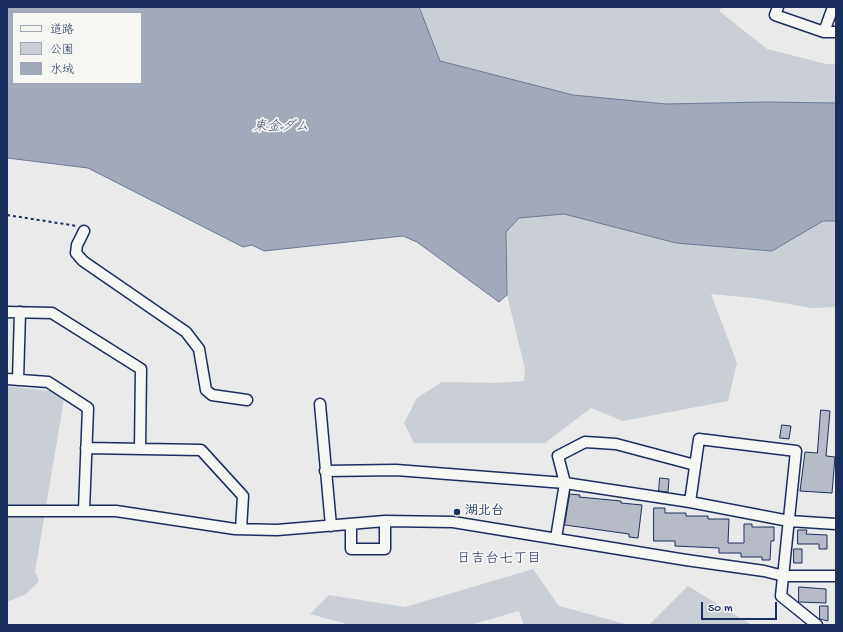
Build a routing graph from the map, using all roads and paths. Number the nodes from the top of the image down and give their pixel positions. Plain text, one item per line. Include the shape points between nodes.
1 (778, 7) edge
2 (833, 7) edge
3 (824, 32) junction
4 (836, 32) edge
5 (7, 215) edge
6 (84, 231) joint
7 (7, 312) edge
8 (20, 312) junction
9 (7, 379) edge
10 (18, 380) junction
11 (247, 400) dead end
12 (320, 404) dead end
13 (86, 448) junction
14 (140, 449) junction
15 (695, 465) junction
16 (325, 471) junction
17 (565, 483) junction
18 (690, 502) junction
19 (84, 510) junction
20 (7, 511) edge
21 (385, 521) junction
22 (789, 521) junction
23 (351, 524) junction
24 (836, 524) edge
25 (331, 526) junction
26 (241, 529) junction
27 (556, 538) junction
28 (784, 576) junction
29 (836, 576) edge
30 (817, 625) edge

1 - 3 street via 775,15
2 - 3 street
3 - 4 street
5 - 6 path via 74,225
6 - 11 street via 76,253 83,261 186,332 199,349 206,390 212,395
7 - 8 street
8 - 10 street
8 - 14 street via 52,313 141,369
9 - 10 street
10 - 13 street via 48,382 88,408
12 - 16 street
13 - 14 street
13 - 19 street
14 - 26 street via 201,450 243,496
15 - 17 street via 616,444 585,442 558,456
15 - 18 street
15 - 22 street via 699,439 796,451
16 - 17 street via 396,470
16 - 25 street
17 - 18 street
17 - 27 street
18 - 22 street
19 - 20 street
19 - 26 street via 116,511
21 - 23 street
21 - 23 street via 385,548 351,549
21 - 27 street via 453,522
22 - 24 street
22 - 28 street
23 - 25 street
25 - 26 street via 277,530
27 - 28 street
28 - 29 street
28 - 30 street via 781,596

